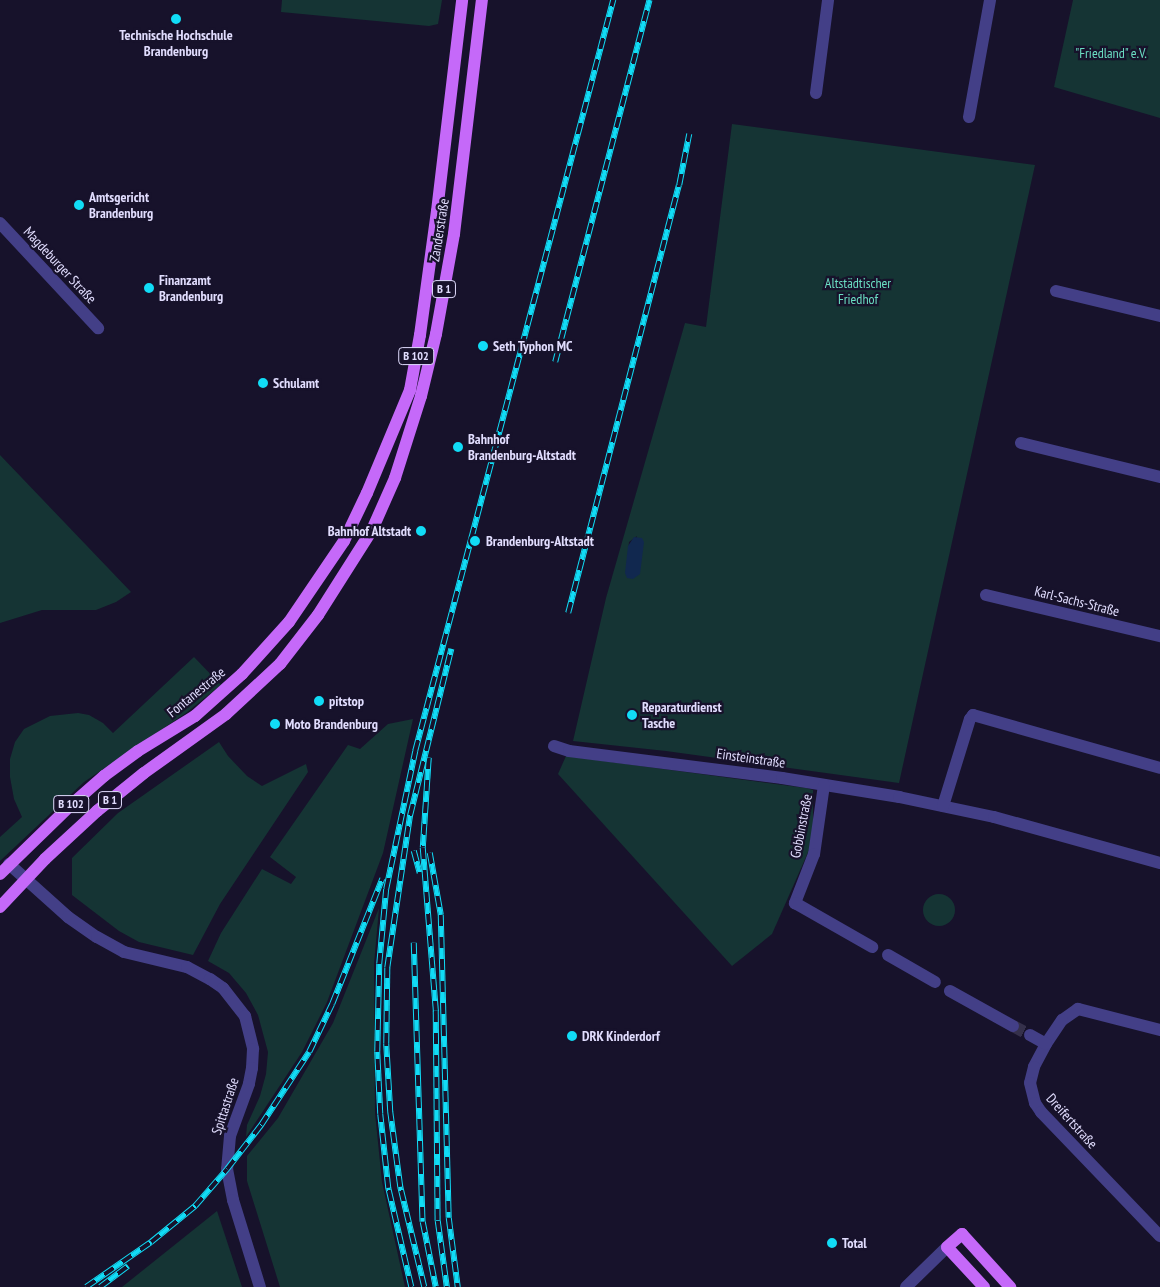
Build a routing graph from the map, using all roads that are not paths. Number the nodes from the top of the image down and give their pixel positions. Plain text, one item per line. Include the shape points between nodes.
1 (462, 0) edge
2 (482, 0) edge
3 (828, 0) edge
4 (990, 0) edge
5 (455, 58) junction
6 (476, 60) junction
7 (816, 93) dead end
8 (970, 116) dead end
9 (0, 223) edge
10 (1056, 291) dead end
11 (1160, 316) edge
12 (98, 328) dead end
13 (1021, 443) dead end
14 (1160, 477) edge
15 (367, 493) joint
16 (986, 594) dead end
17 (1160, 636) edge
18 (554, 746) dead end
19 (1160, 768) edge
20 (824, 785) junction
21 (943, 806) junction
22 (1159, 861) edge
23 (9, 864) junction
24 (0, 874) edge
25 (26, 879) junction
26 (0, 907) edge
27 (872, 947) dead end
28 (888, 955) dead end
29 (935, 982) dead end
30 (950, 991) dead end
31 (1013, 1026) tunnel mouth
32 (1160, 1030) edge
33 (1030, 1035) tunnel mouth
34 (1046, 1044) junction
35 (1160, 1236) edge
36 (947, 1247) junction
37 (260, 1287) edge
38 (906, 1287) edge
39 (984, 1287) edge
40 (1010, 1287) edge

1 - 5 main road, Zanderstraße
2 - 6 main road, Zanderstraße / B 1
3 - 7 street
4 - 8 street
5 - 6 main road
5 - 15 main road, Zanderstraße / B 102 via 437,211 410,390
6 - 25 main road, Zanderstraße / B 1 via 454,234 436,334 421,396 395,478 372,530 318,615 280,664 226,714 115,796 50,853
9 - 12 street, Magdeburger Straße
10 - 11 street
13 - 14 street
15 - 23 main road, Fontanestraße / B 102 via 344,541 305,601 242,674 195,716 104,776
16 - 17 street, Karl-Sachs-Straße
18 - 20 street, Einsteinstraße via 570,751
19 - 21 street via 973,715
20 - 21 street, Einsteinstraße
20 - 27 street, Gobbinstraße via 814,854 795,903
21 - 22 street, Einsteinstraße
23 - 24 main road, Fontanestraße / B 102
23 - 25 street, Spittastraße
25 - 26 main road
25 - 37 street, Spittastraße via 68,917 124,952 187,968 210,979 224,988 245,1016 253,1049 252,1068 230,1136 227,1169 233,1200
28 - 29 street
30 - 31 street
32 - 34 street, Dreifertstraße via 1078,1008 1062,1020
33 - 34 street
34 - 35 street, Dreifertstraße via 1030,1083 1035,1103
36 - 38 street
36 - 39 main road
36 - 40 main road via 962,1234

